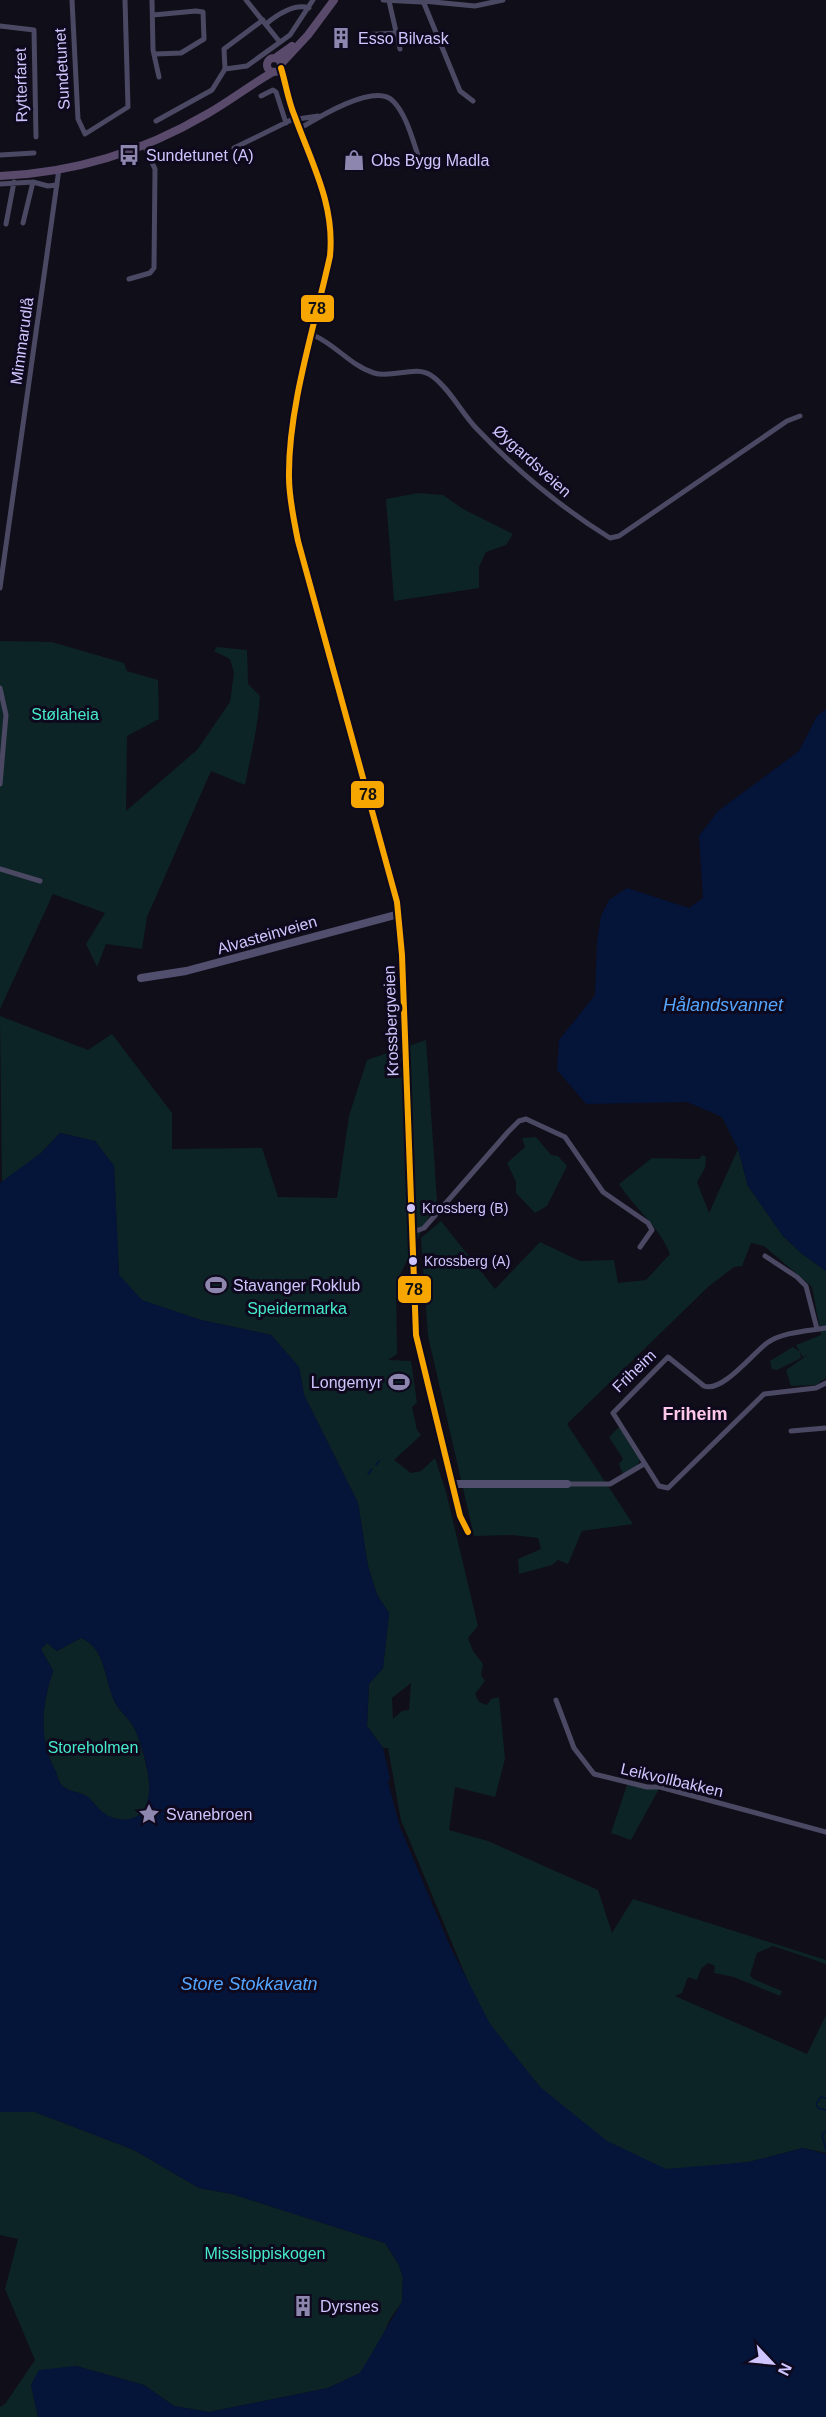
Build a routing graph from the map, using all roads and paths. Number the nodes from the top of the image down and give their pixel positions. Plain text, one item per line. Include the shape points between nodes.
1 (72, 0) edge
2 (125, 0) edge
3 (152, 0) edge
4 (246, 0) edge
5 (313, 0) edge
6 (332, 0) edge
7 (383, 0) edge
8 (503, 0) edge
9 (389, 1) edge
10 (424, 1) edge
11 (309, 8) junction
12 (153, 15) junction
13 (265, 22) junction
14 (0, 26) edge
15 (396, 33) junction
16 (361, 35) dead end
17 (279, 41) junction
18 (400, 49) dead end
19 (156, 54) junction
20 (276, 66) junction
21 (225, 69) junction
22 (159, 77) dead end
23 (261, 96) dead end
24 (473, 101) dead end
25 (319, 116) junction
26 (295, 119) junction
27 (156, 122) dead end
28 (286, 123) junction
29 (299, 129) junction
30 (36, 137) dead end
31 (144, 145) junction
32 (234, 148) dead end
33 (34, 153) dead end
34 (0, 154) edge
35 (420, 168) dead end
36 (59, 169) junction
37 (0, 176) edge
38 (14, 182) junction
39 (33, 182) junction
40 (0, 184) edge
41 (57, 185) junction
42 (23, 223) dead end
43 (6, 224) dead end
44 (129, 279) dead end
45 (313, 335) junction
46 (800, 416) dead end
47 (0, 588) edge
48 (0, 688) edge
49 (0, 784) edge
50 (0, 869) edge
51 (40, 881) dead end
52 (399, 914) junction
53 (141, 978) dead end
54 (413, 1232) junction
55 (640, 1247) dead end
56 (765, 1256) dead end
57 (826, 1328) edge
58 (817, 1329) junction
59 (826, 1383) edge
60 (826, 1428) edge
61 (791, 1431) dead end
62 (644, 1464) junction
63 (452, 1484) junction
64 (567, 1484) joint
65 (468, 1532) dead end
66 (556, 1700) dead end
67 (826, 1832) edge

1 - 2 street, Sundetunet via 78,119 85,134 128,107
3 - 12 street
4 - 13 street
5 - 11 street
6 - 20 main road
7 - 9 street
8 - 10 street via 475,6
9 - 10 street
9 - 15 street
10 - 24 street via 460,91
11 - 13 street via 299,6
11 - 17 street via 295,31
12 - 19 street
12 - 19 street via 203,12 205,23 204,39 181,53
13 - 17 street
13 - 21 street via 224,49
14 - 30 street, Rytterfaret via 34,30
15 - 16 street
15 - 18 street
17 - 21 street via 247,66
19 - 22 street
20 - 26 street, Krossbergveien
20 - 31 main road via 206,114
21 - 27 street via 212,90
23 - 28 street via 275,91
25 - 26 street
25 - 29 street
25 - 35 street via 372,95 387,96 399,110
26 - 28 street
26 - 29 street, Krossbergveien
28 - 32 street
29 - 45 street, Krossbergveien via 323,190 331,230 330,256
31 - 36 main road
31 - 44 street via 155,172 153,268 150,273
33 - 34 street
36 - 37 main road
36 - 41 street, Mimmarudlå
38 - 39 street
38 - 40 street
38 - 43 street
39 - 41 street
39 - 42 street
41 - 47 street, Mimmarudlå
45 - 46 street, Øygardsveien via 375,374 419,371 434,377 472,423 543,493 610,538
45 - 52 street, Krossbergveien via 289,453 292,513
48 - 49 street via 6,716
50 - 51 street
52 - 53 street, Alvasteinveien via 186,971
52 - 54 street, Krossbergveien
54 - 55 street via 424,1228 508,1132 526,1119 565,1137 603,1192 648,1223 652,1230
54 - 63 street, Krossbergveien via 416,1335
56 - 58 street via 802,1281
57 - 58 street, Friheim
58 - 62 street, Friheim via 770,1341 724,1382 711,1388 673,1358 664,1358 613,1413
59 - 62 street, Friheim via 816,1388 764,1394 668,1488 659,1486
60 - 61 street
62 - 64 street via 610,1484
63 - 64 street
63 - 65 street, Krossbergveien
66 - 67 street, Leikvollbakken via 574,1748 594,1774 660,1787

